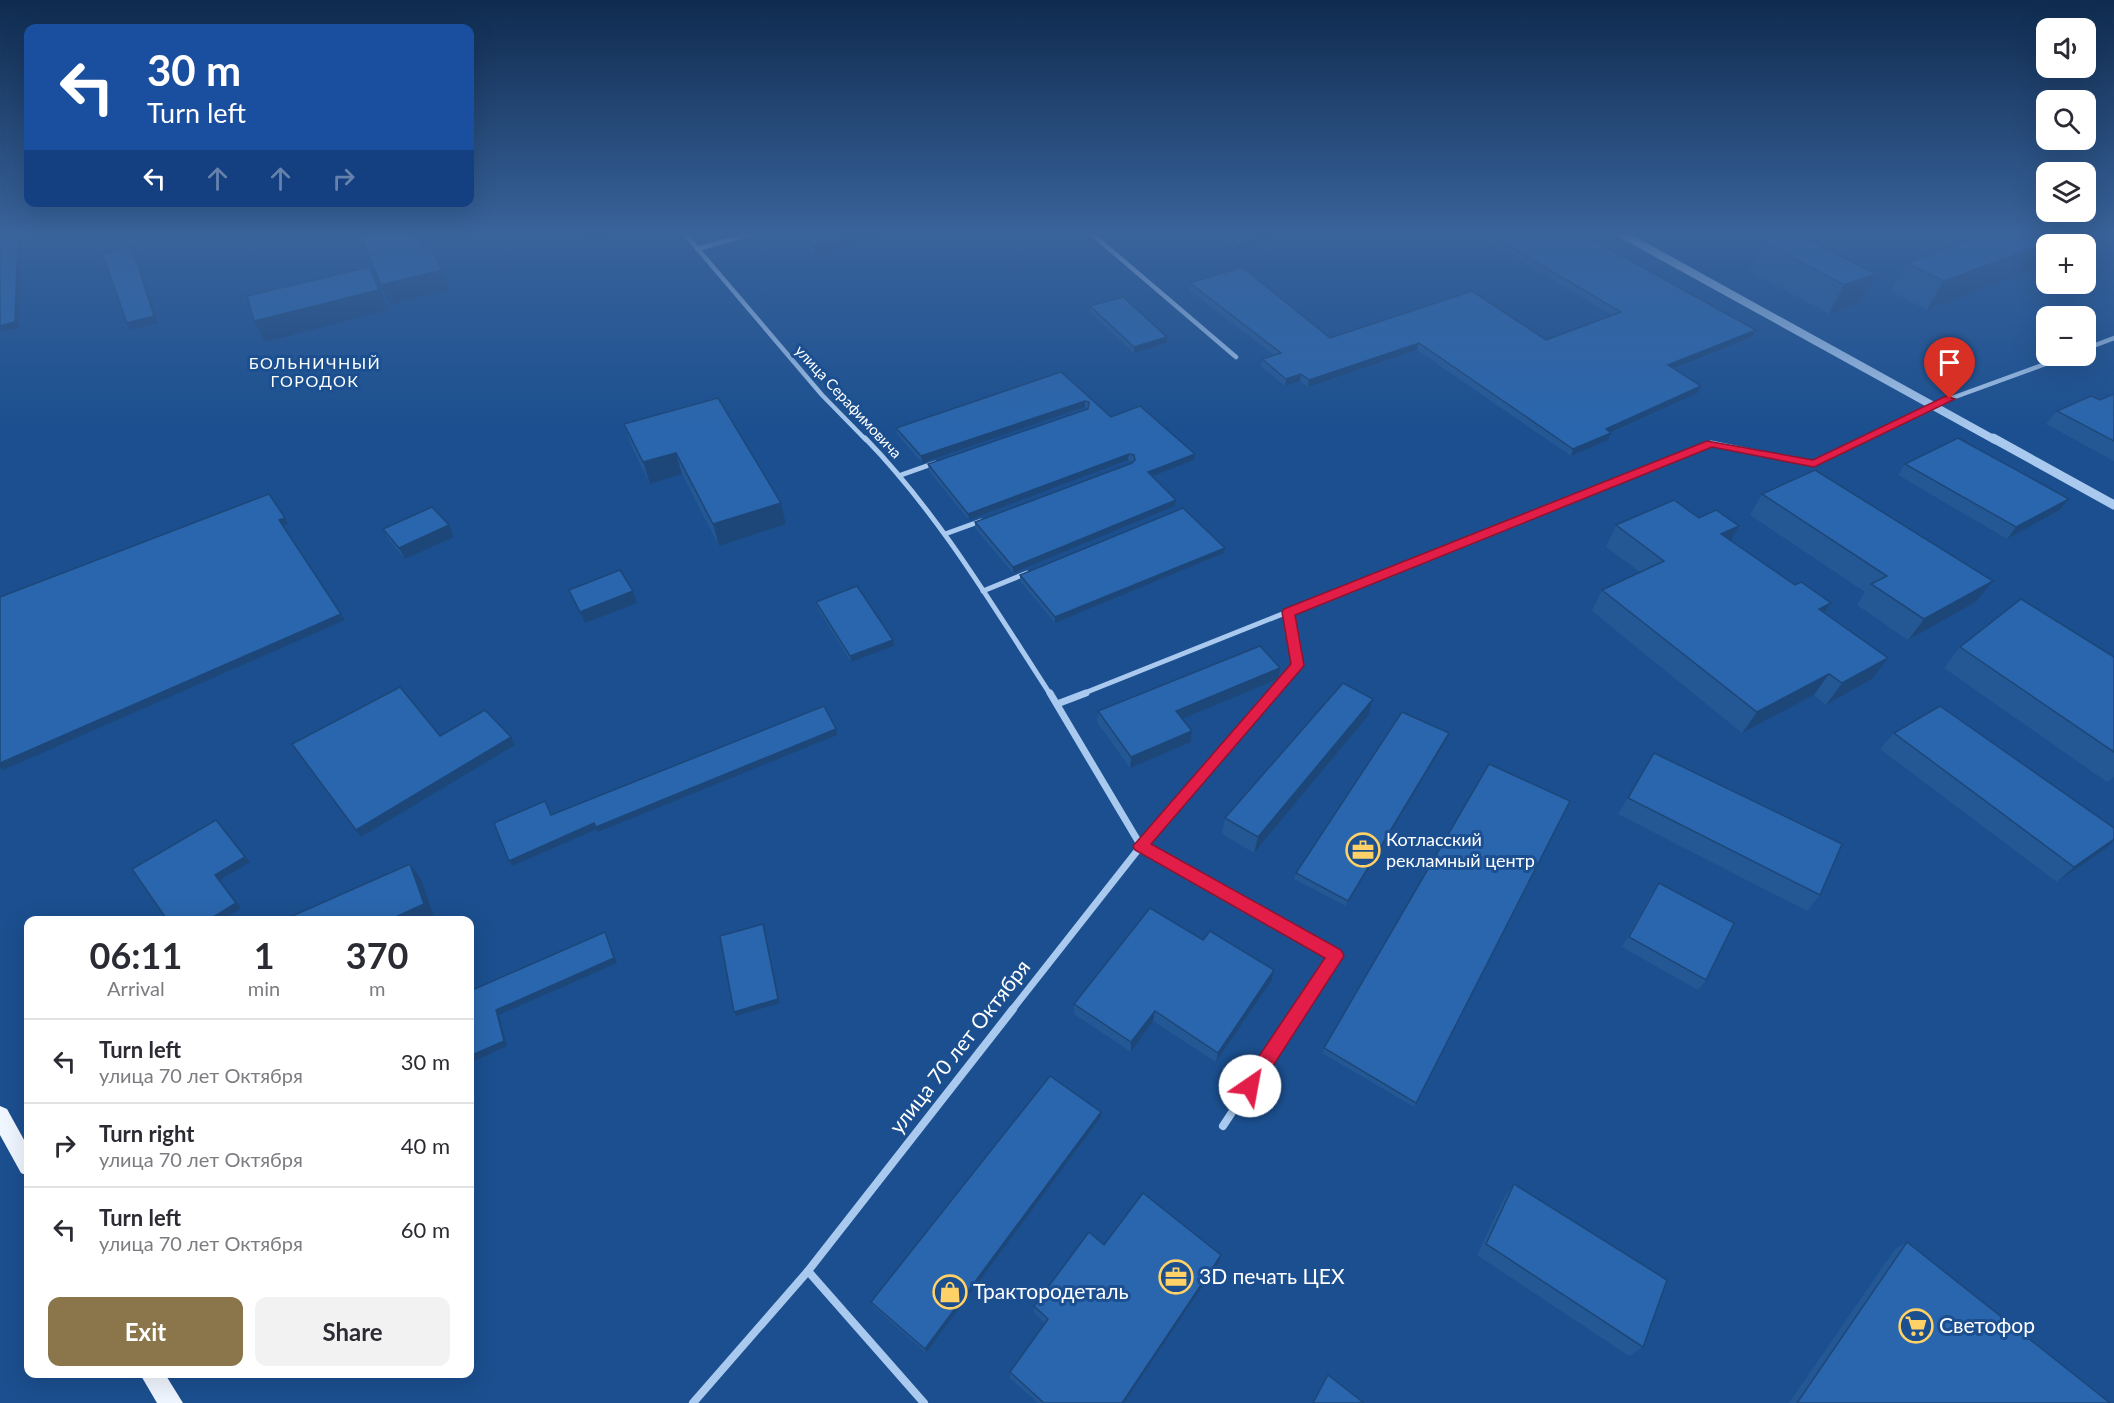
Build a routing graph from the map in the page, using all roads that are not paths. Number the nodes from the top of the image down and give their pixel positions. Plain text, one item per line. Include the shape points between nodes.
1 (740, 299) edge
2 (1169, 299) edge
3 (1739, 299) edge
4 (2114, 338) edge
5 (2096, 345) edge
6 (1236, 357) dead end
7 (2040, 366) edge
8 (1930, 406) junction
9 (945, 460) edge
10 (901, 475) junction
11 (2114, 505) edge
12 (988, 518) edge
13 (945, 534) junction
14 (1038, 568) edge
15 (983, 591) junction
16 (1289, 612) junction
17 (1057, 704) junction
18 (1141, 846) junction
19 (0, 1116) edge
20 (1223, 1126) dead end
21 (24, 1159) edge
22 (808, 1270) junction
23 (154, 1378) edge
24 (171, 1403) edge
25 (693, 1403) edge
26 (924, 1403) edge

1 - 10 street, улица Серафимовича via 822,395
2 - 6 street
3 - 8 street
4 - 5 street
7 - 8 street
8 - 11 street
8 - 16 street via 1814,464 1711,444
9 - 10 street, улица Серафимовича
10 - 13 street, улица Серафимовича
12 - 13 street
13 - 15 street, улица Серафимовича
14 - 15 street
15 - 17 street, улица Серафимовича
16 - 17 street
16 - 18 street, улица 70 лет Октября via 1298,665
17 - 18 street, улица Серафимовича
18 - 20 street via 1335,956
18 - 22 street, улица 70 лет Октября
19 - 21 main road
22 - 25 street, улица 70 лет Октября
22 - 26 street
23 - 24 main road

